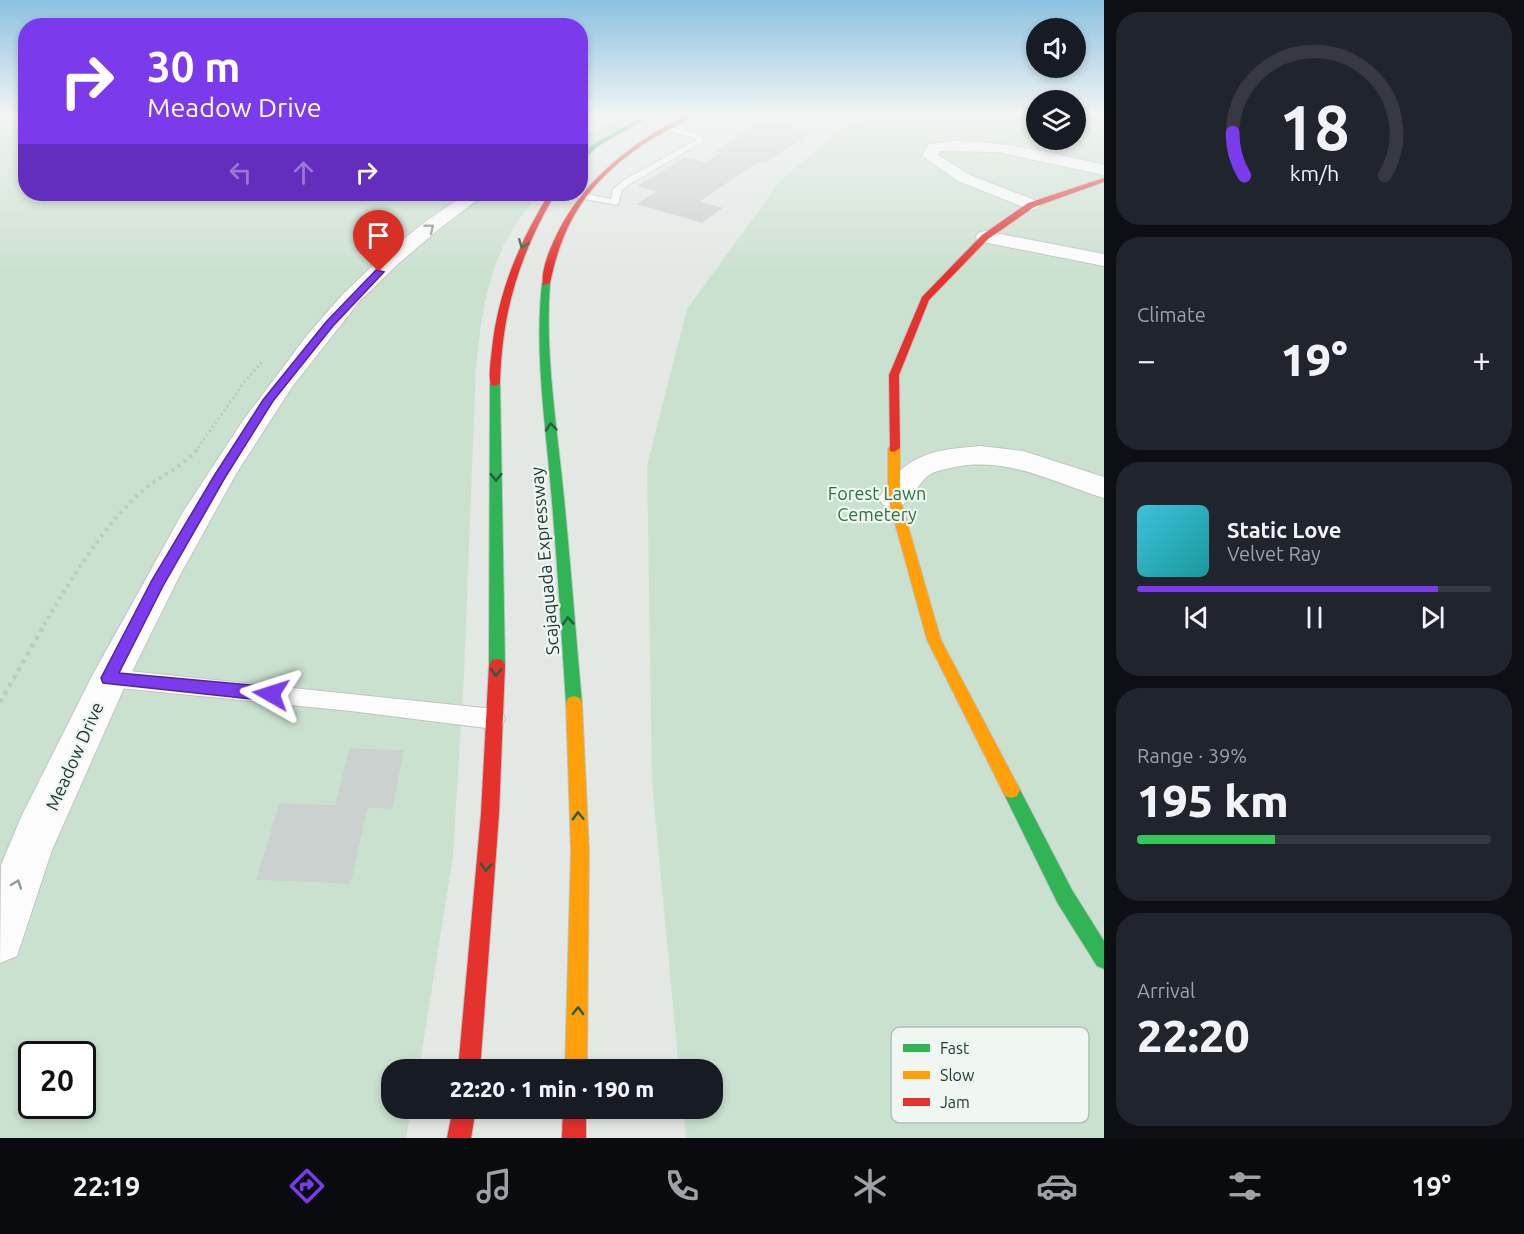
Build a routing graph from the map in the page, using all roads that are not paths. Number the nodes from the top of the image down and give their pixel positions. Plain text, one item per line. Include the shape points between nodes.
1 (607, 167) edge
2 (654, 167) edge
3 (947, 167) edge
4 (1104, 180) edge
5 (588, 187) edge
6 (588, 197) edge
7 (468, 201) edge
8 (548, 201) edge
9 (577, 201) edge
10 (1031, 205) junction
11 (985, 237) junction
12 (1104, 260) edge
13 (1104, 488) edge
14 (894, 498) junction
15 (109, 678) junction
16 (494, 719) junction
17 (0, 939) edge
18 (1104, 959) edge
19 (470, 1059) edge
20 (576, 1059) edge
21 (463, 1119) edge
22 (575, 1119) edge
23 (459, 1138) edge
24 (574, 1138) edge

1 - 5 main road, Scajaquada Expressway
2 - 6 lane via 618,189 615,203
3 - 10 street
4 - 10 main road
15 -> 7 street, Meadow Drive via 157,584 268,400 365,285
8 -> 16 main road via 516,262 504,301 495,356
20 -> 9 main road, Scajaquada Expressway via 580,897 575,725 543,329 553,250
10 - 11 main road
11 - 12 street
11 - 14 main road via 925,298 894,375
13 - 14 street via 1029,461 969,456 920,467
14 - 18 main road via 934,640 1065,897
15 - 16 lane
17 -> 15 street, Meadow Drive via 17,881
16 -> 19 main road
21 - 23 main road
22 - 24 main road

